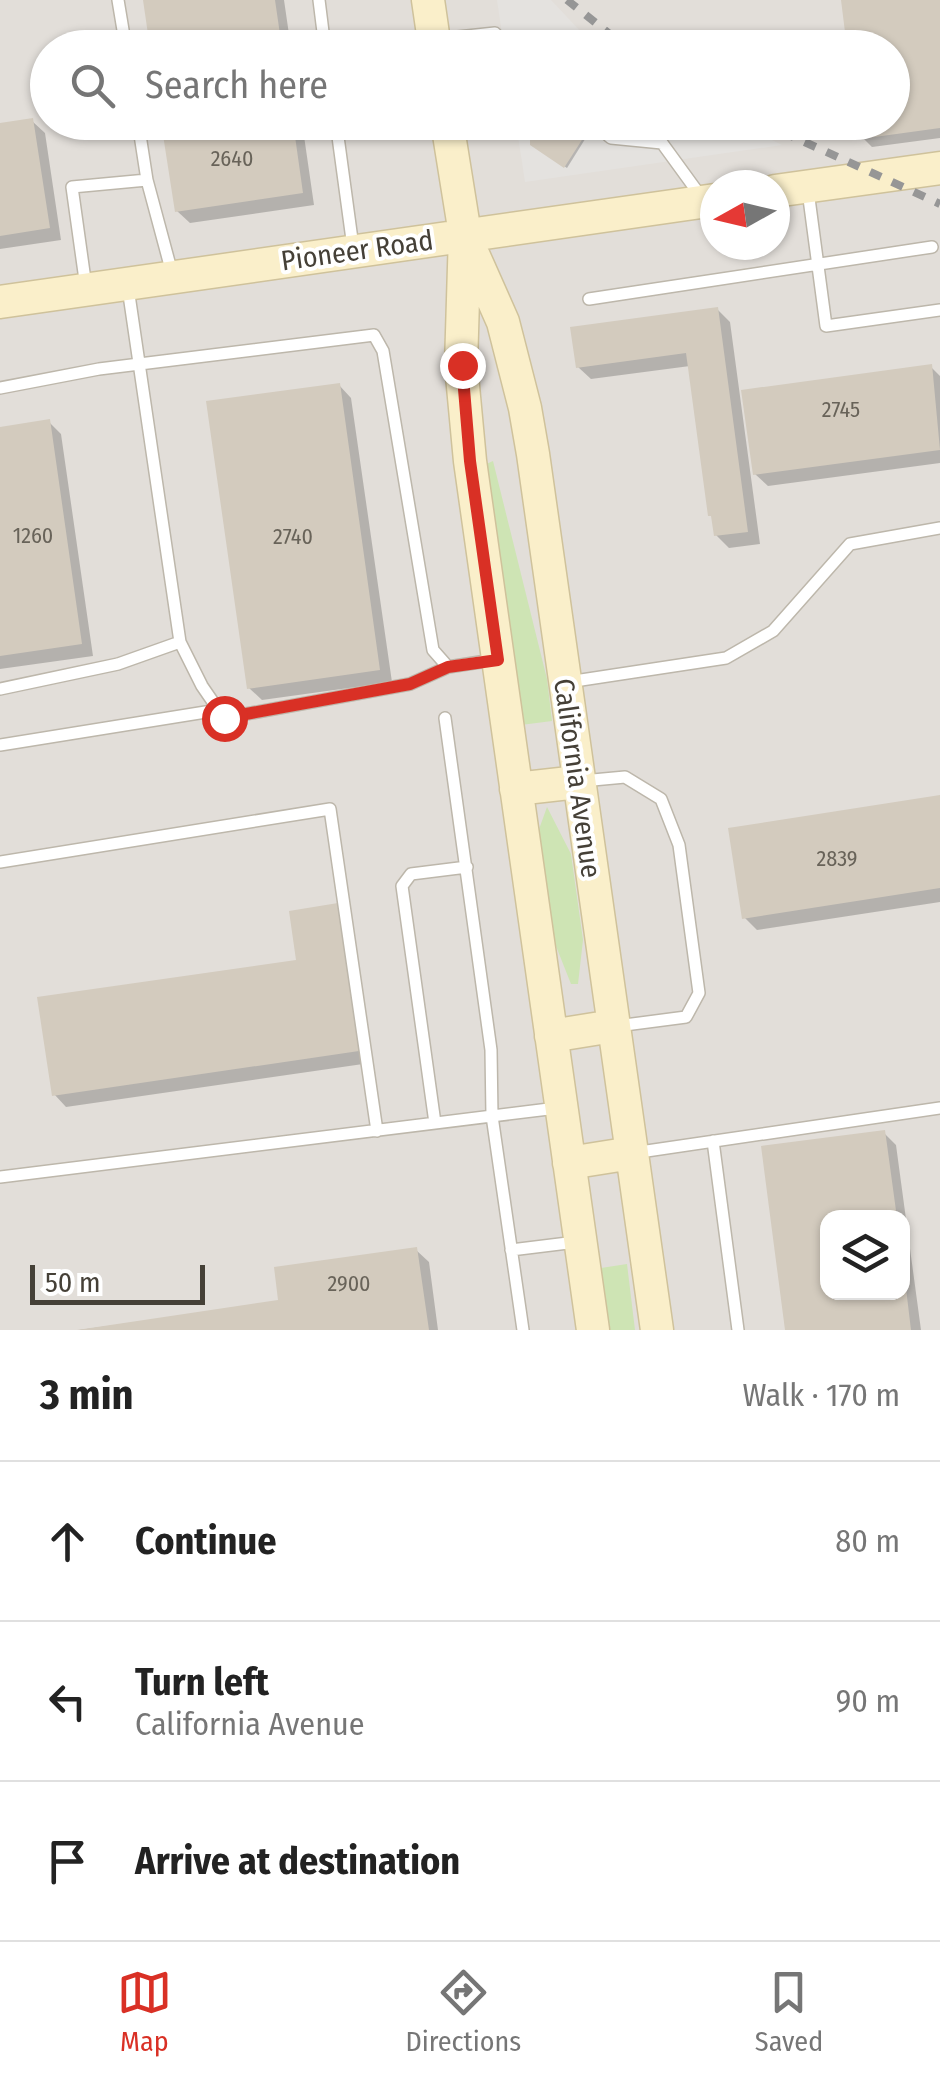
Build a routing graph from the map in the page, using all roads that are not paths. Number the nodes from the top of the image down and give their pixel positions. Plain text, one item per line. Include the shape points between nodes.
1 (118, 0) edge
2 (318, 0) edge
3 (428, 0) edge
4 (123, 30) edge
5 (322, 30) edge
6 (433, 30) edge
7 (141, 140) edge
8 (339, 140) edge
9 (450, 140) edge
10 (631, 140) edge
11 (940, 168) edge
12 (147, 180) junction
13 (700, 188) edge
14 (791, 189) edge
15 (700, 201) edge
16 (464, 234) junction
17 (932, 247) dead end
18 (354, 251) junction
19 (818, 265) junction
20 (173, 277) junction
21 (128, 284) junction
22 (86, 290) junction
23 (589, 299) dead end
24 (0, 302) edge
25 (940, 310) edge
26 (139, 365) junction
27 (0, 388) edge
28 (940, 528) edge
29 (180, 642) junction
30 (498, 660) junction
31 (448, 667) junction
32 (564, 683) junction
33 (0, 689) edge
34 (218, 710) junction
35 (445, 718) dead end
36 (0, 745) edge
37 (578, 782) junction
38 (516, 789) junction
39 (0, 862) edge
40 (467, 868) junction
41 (613, 1026) junction
42 (551, 1036) junction
43 (562, 1108) junction
44 (940, 1108) edge
45 (492, 1116) junction
46 (435, 1123) junction
47 (377, 1130) junction
48 (714, 1141) junction
49 (632, 1153) junction
50 (569, 1163) junction
51 (0, 1177) edge
52 (581, 1242) junction
53 (511, 1250) junction
54 (522, 1330) edge
55 (593, 1330) edge
56 (657, 1330) edge
57 (738, 1330) edge

1 - 4 lane
2 - 5 lane
3 - 6 main road
7 - 12 lane
8 - 18 lane
9 - 16 main road, California Avenue
10 - 13 lane via 662,143
11 - 14 main road
12 - 20 lane
12 - 22 lane via 72,187
14 - 19 lane
15 - 16 main road, Pioneer Road
16 - 18 main road, Pioneer Road
16 - 30 main road, California Avenue via 464,412
16 - 32 main road, California Avenue via 503,322 525,408
17 - 19 lane
18 - 20 main road, Pioneer Road
19 - 23 lane
19 - 25 lane via 826,326
20 - 21 main road, Pioneer Road
21 - 22 main road, Pioneer Road
21 - 26 lane
22 - 24 main road, Pioneer Road
26 - 27 lane
26 - 29 lane
26 - 31 lane via 374,334 433,650
28 - 32 lane via 850,544 774,631 726,658
29 - 33 lane via 118,664
29 - 34 lane
30 - 31 lane
30 - 38 main road, California Avenue
31 - 34 lane via 410,684 326,702 224,718
32 - 37 main road, California Avenue
34 - 36 lane
35 - 40 lane
37 - 38 main road
37 - 41 main road, California Avenue
37 - 41 lane via 625,777 662,798 682,864 699,993 686,1017
38 - 42 main road, California Avenue
39 - 47 lane via 330,808
40 - 45 lane via 491,1050
40 - 46 lane via 411,874 402,886
41 - 42 main road
41 - 49 main road, California Avenue
42 - 43 main road, California Avenue
43 - 45 lane
43 - 50 main road, California Avenue
44 - 48 lane
45 - 46 lane
45 - 53 lane
46 - 47 lane
47 - 51 lane
48 - 49 lane
48 - 57 lane
49 - 50 main road
49 - 56 main road, California Avenue
50 - 52 main road, California Avenue
52 - 53 lane
52 - 55 main road, California Avenue
53 - 54 lane

